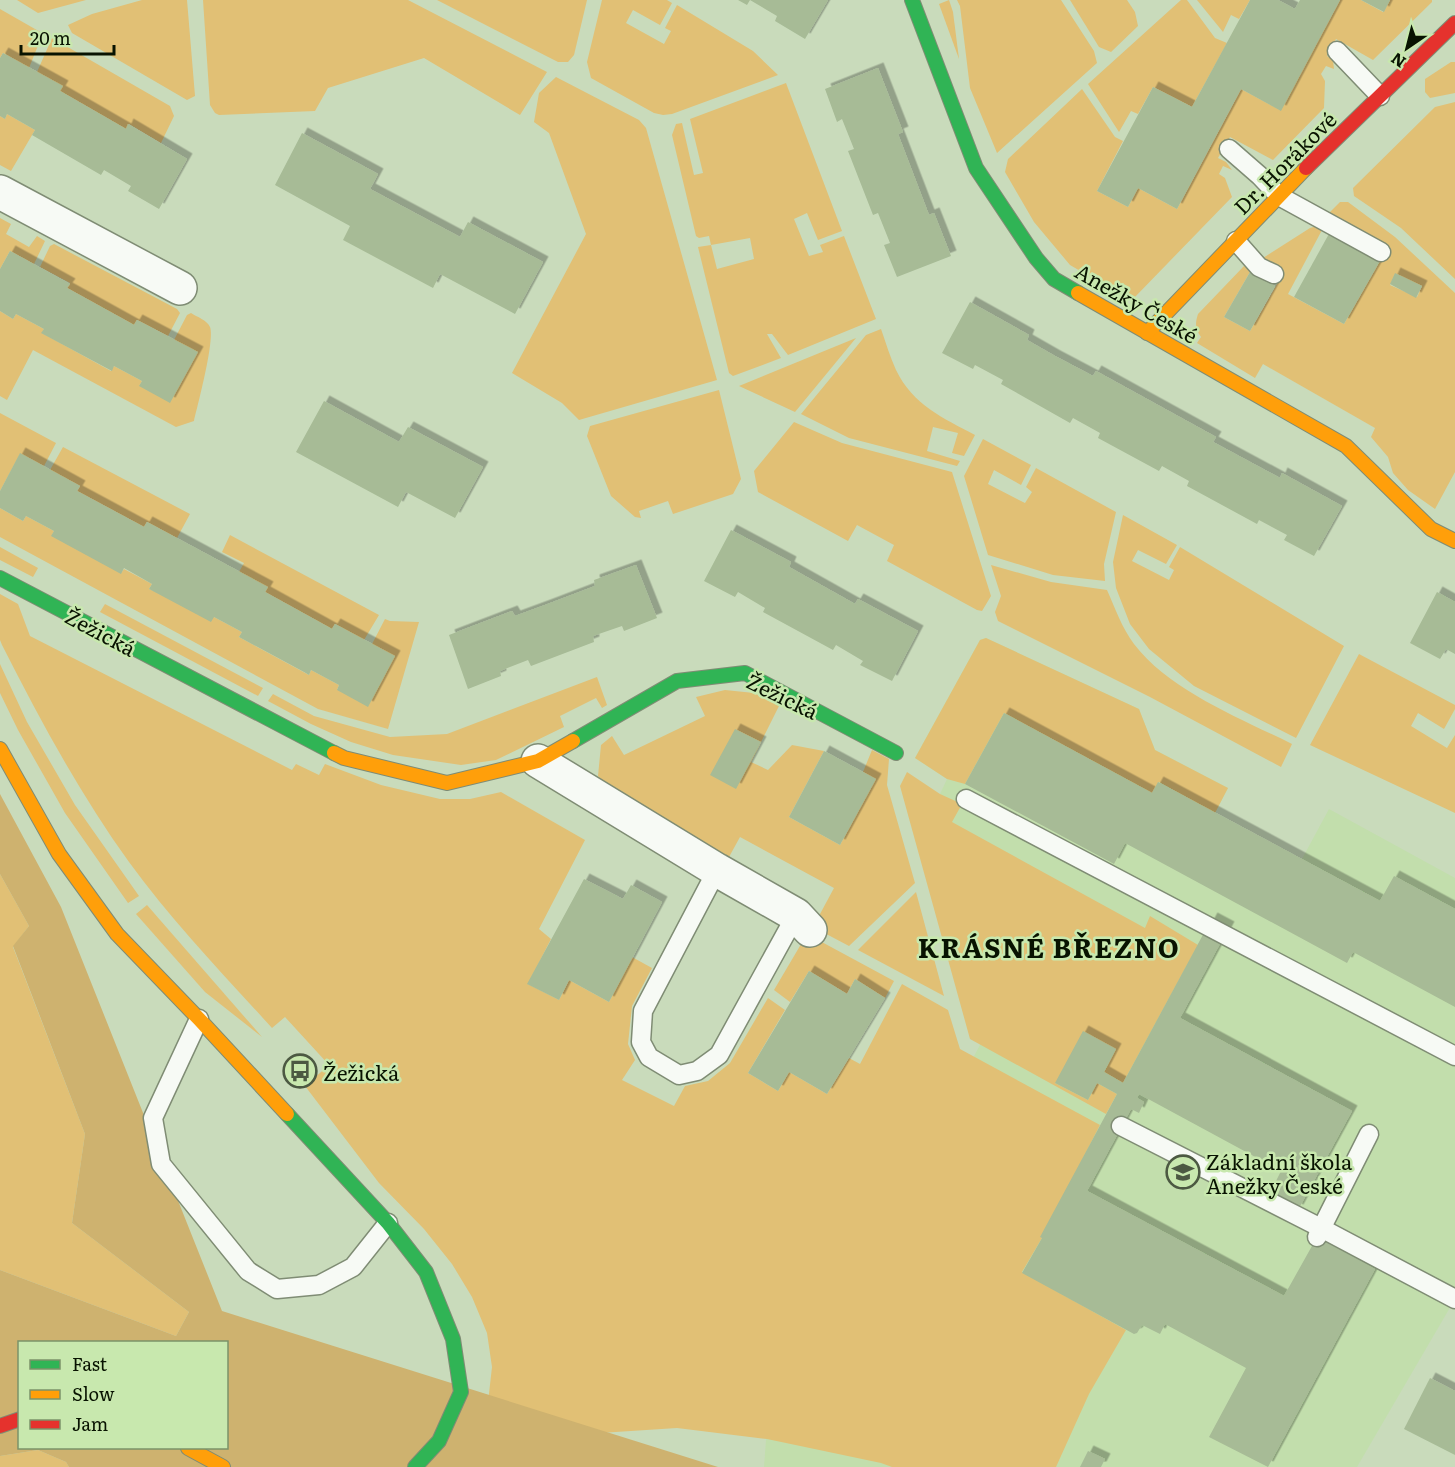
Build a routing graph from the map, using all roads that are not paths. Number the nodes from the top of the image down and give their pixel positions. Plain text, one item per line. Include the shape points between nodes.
1 (912, 0) edge
2 (1455, 23) edge
3 (1337, 51) dead end
4 (1380, 96) junction
5 (1229, 149) dead end
6 (0, 192) edge
7 (1279, 196) junction
8 (1236, 241) junction
9 (1381, 252) dead end
10 (1274, 274) dead end
11 (180, 288) dead end
12 (1147, 333) junction
13 (1455, 541) edge
14 (0, 578) edge
15 (0, 749) edge
16 (896, 753) dead end
17 (538, 760) junction
18 (966, 799) dead end
19 (717, 870) junction
20 (803, 923) joint
21 (199, 1019) junction
22 (1455, 1056) edge
23 (1121, 1126) dead end
24 (1369, 1134) dead end
25 (388, 1222) junction
26 (1319, 1233) junction
27 (1455, 1299) edge
28 (18, 1420) edge
29 (0, 1426) edge
30 (190, 1449) edge
31 (223, 1467) edge
32 (415, 1467) edge

1 - 12 street, Anežky České via 976,168 1036,258 1054,279
2 - 4 street, Dr. Horákové
3 - 4 lane
4 - 7 street, Dr. Horákové
5 - 7 lane
6 - 11 street
7 - 8 street, Dr. Horákové
7 - 9 lane
8 - 10 lane via 1259,267
8 - 12 street, Dr. Horákové
12 - 13 street, Anežky České via 1346,446 1431,529
14 - 17 street, Žežická via 344,758 447,783
15 - 21 street via 59,854 117,934
16 - 17 street, Žežická via 745,673 677,681
17 - 19 street
18 - 22 lane
19 - 20 street
19 - 20 lane via 643,1011 641,1042 649,1057 679,1075 697,1071 719,1055
21 - 25 street
21 - 25 lane via 153,1118 161,1164 248,1271 277,1289 319,1285 353,1268
23 - 26 lane
24 - 26 lane
25 - 32 street via 426,1272 453,1339 461,1392 439,1441
26 - 27 lane
28 - 29 street
30 - 31 street

